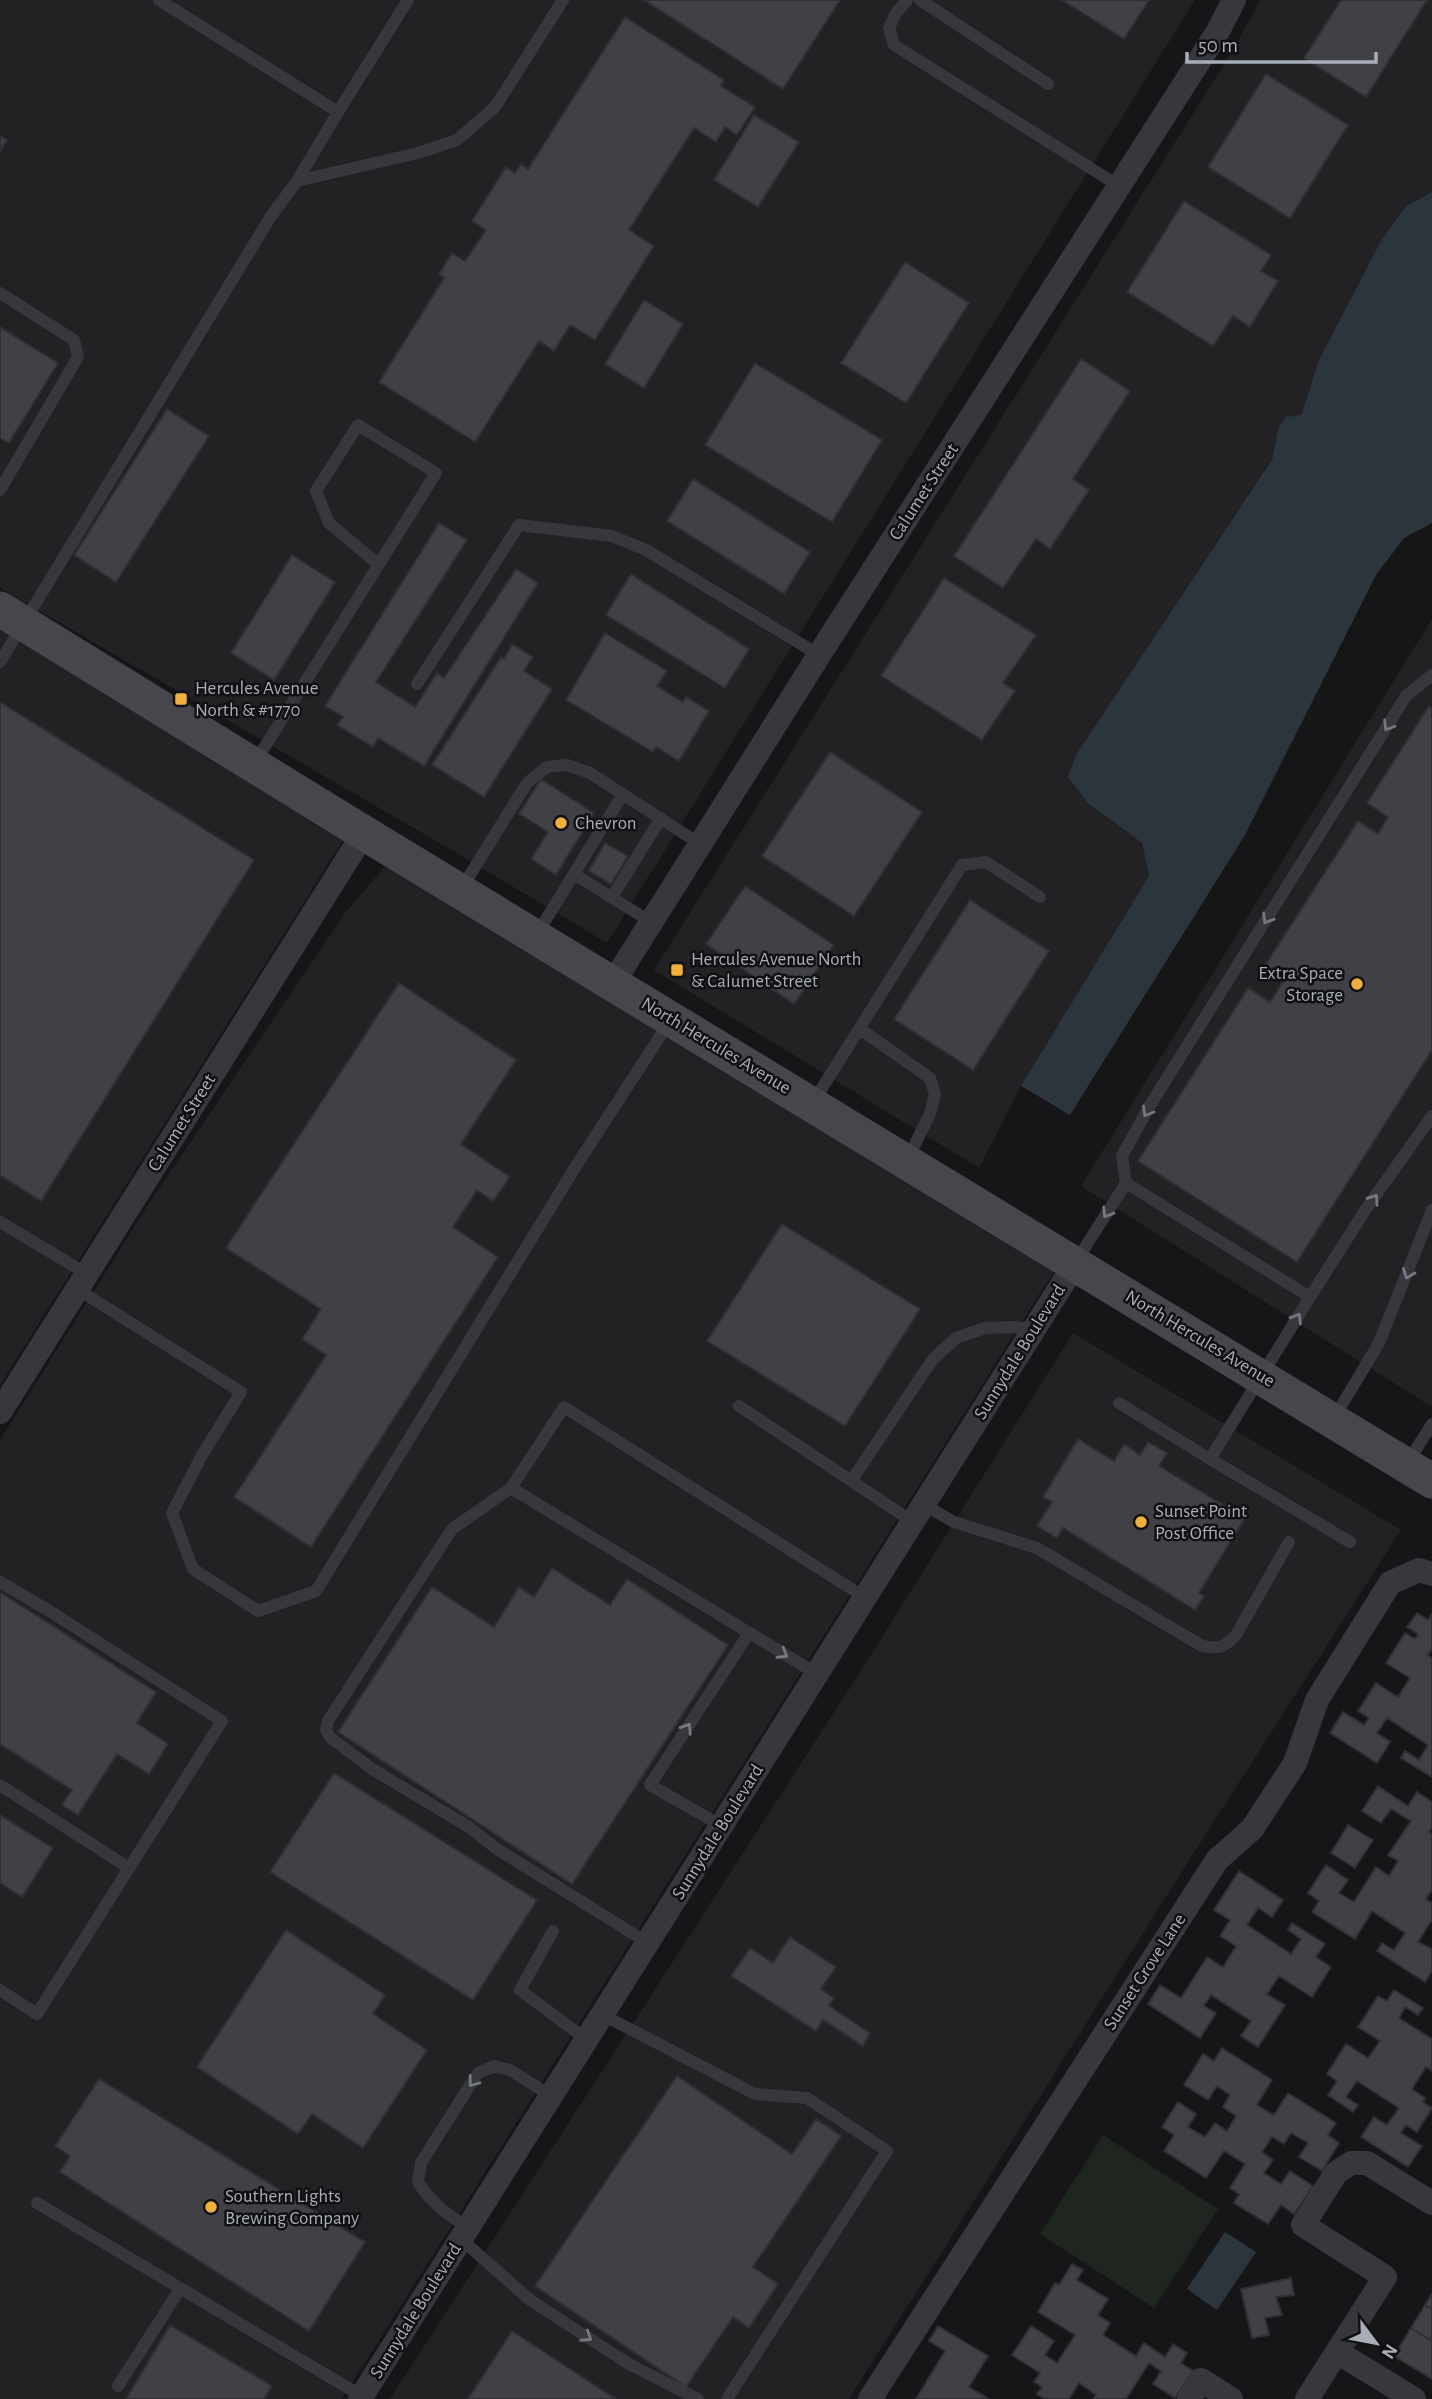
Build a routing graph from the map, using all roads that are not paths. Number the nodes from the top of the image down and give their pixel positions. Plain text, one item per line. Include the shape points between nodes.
1 (159, 0) edge
2 (408, 0) edge
3 (563, 0) edge
4 (906, 0) edge
5 (919, 0) edge
6 (1234, 0) edge
7 (1048, 84) dead end
8 (338, 113) junction
9 (297, 181) junction
10 (1119, 186) junction
11 (0, 293) edge
12 (1, 486) edge
13 (378, 564) junction
14 (12, 616) edge
15 (819, 655) junction
16 (0, 662) edge
17 (1432, 675) edge
18 (417, 684) dead end
19 (254, 765) junction
20 (623, 794) junction
21 (661, 818) junction
22 (364, 833) junction
23 (700, 844) junction
24 (574, 874) junction
25 (460, 891) junction
26 (612, 897) junction
27 (1040, 897) dead end
28 (651, 922) junction
29 (536, 935) junction
30 (613, 983) junction
31 (671, 1019) junction
32 (859, 1029) junction
33 (812, 1104) junction
34 (1432, 1116) edge
35 (906, 1161) junction
36 (1126, 1183) junction
37 (1432, 1210) edge
38 (0, 1222) edge
39 (1075, 1264) junction
40 (82, 1282) junction
41 (1310, 1297) junction
42 (1034, 1329) junction
43 (1262, 1376) junction
44 (1119, 1404) dead end
45 (739, 1406) dead end
46 (0, 1412) edge
47 (1333, 1420) junction
48 (1432, 1423) edge
49 (1210, 1459) junction
50 (1419, 1473) edge
51 (851, 1481) junction
52 (511, 1488) junction
53 (919, 1513) junction
54 (1289, 1542) dead end
55 (1349, 1542) dead end
56 (1432, 1574) edge
57 (0, 1582) edge
58 (866, 1598) junction
59 (748, 1633) junction
60 (817, 1674) junction
61 (0, 1785) edge
62 (722, 1826) junction
63 (129, 1868) junction
64 (553, 1931) dead end
65 (648, 1943) junction
66 (0, 1990) edge
67 (603, 2015) junction
68 (587, 2040) junction
69 (551, 2096) junction
70 (37, 2203) dead end
71 (1432, 2203) edge
72 (465, 2233) junction
73 (180, 2289) junction
74 (1337, 2352) junction
75 (118, 2386) dead end
76 (363, 2398) edge
77 (698, 2399) edge
78 (727, 2399) edge
79 (870, 2399) edge
80 (1189, 2399) edge
81 (1231, 2399) edge
82 (1307, 2399) edge
83 (1414, 2399) edge

1 - 8 lane
2 - 8 lane
3 - 9 lane via 495,107 457,140
4 - 10 lane via 889,28 894,45
5 - 7 lane
6 - 10 street, Calumet Street
8 - 9 lane
9 - 14 lane
10 - 15 street, Calumet Street
11 - 12 lane via 74,340 78,357
13 - 13 lane via 436,473 358,425 316,491 329,523
13 - 19 lane
14 - 16 lane
14 - 19 street, North Hercules Avenue
15 - 18 lane via 646,550 612,536 519,525
15 - 23 street, Calumet Street
17 -> 36 lane via 1406,696 1149,1107 1122,1156
19 - 22 street, North Hercules Avenue
20 - 21 lane
20 - 24 lane
20 - 25 lane via 568,765 547,767 527,783
21 - 23 lane
21 - 26 lane
22 - 25 street, North Hercules Avenue
22 - 40 street, Calumet Street
23 - 28 street, Calumet Street
24 - 26 lane
24 - 29 lane
25 - 29 street, North Hercules Avenue
26 - 28 lane
27 - 32 lane via 986,862 962,865
28 - 30 street, Calumet Street
29 - 30 street, North Hercules Avenue
30 - 31 street, North Hercules Avenue
31 - 33 street, North Hercules Avenue
31 - 40 lane via 316,1591 258,1611 193,1569 172,1513 241,1392
32 - 33 lane
32 - 35 lane via 930,1078 935,1094 930,1114
33 - 35 street, North Hercules Avenue
41 -> 34 lane
35 - 39 street, North Hercules Avenue
36 -> 39 lane
36 - 41 lane
37 -> 47 lane via 1379,1343
38 - 40 lane
39 - 42 street, Sunnydale Boulevard
39 - 43 street, North Hercules Avenue
40 - 46 street, Calumet Street
43 -> 41 lane
42 - 51 lane via 985,1328 956,1338 933,1359
42 - 53 street, Sunnydale Boulevard
43 - 47 street, North Hercules Avenue
43 - 49 lane
44 - 49 lane
45 - 51 lane
47 - 50 street, North Hercules Avenue
48 - 50 lane
49 - 55 lane
51 - 53 lane
52 - 58 lane via 564,1406
52 - 59 lane
52 - 65 lane via 452,1530 327,1721 326,1730 372,1769
53 - 54 lane via 1037,1548 1202,1646 1215,1648 1225,1646 1236,1635
53 - 58 street, Sunnydale Boulevard
56 - 79 street, Sunset Grove Lane via 1419,1570 1390,1583 1317,1700 1295,1763 1252,1829 1217,1860
57 - 63 lane via 222,1721
58 - 60 street, Sunnydale Boulevard
59 -> 60 lane
62 -> 59 lane via 650,1785
60 - 62 street, Sunnydale Boulevard
61 - 63 lane
62 - 65 street, Sunnydale Boulevard
63 - 66 lane via 37,2014
64 - 68 lane via 520,1990
65 - 67 street, Sunnydale Boulevard
67 - 68 street, Sunnydale Boulevard
67 - 78 lane via 755,2094 807,2098 887,2151
68 - 69 street, Sunnydale Boulevard
69 - 72 street, Sunnydale Boulevard
69 -> 72 lane via 510,2070 494,2066 478,2073 465,2092 421,2163 418,2182 428,2199
70 - 73 lane
71 - 74 street via 1367,2163 1351,2163 1336,2172 1303,2225 1385,2277
72 - 76 street, Sunnydale Boulevard
72 -> 77 lane via 530,2300 629,2364
73 - 75 lane
73 - 76 lane
74 - 82 street
74 - 83 street
80 - 81 street via 1201,2380

